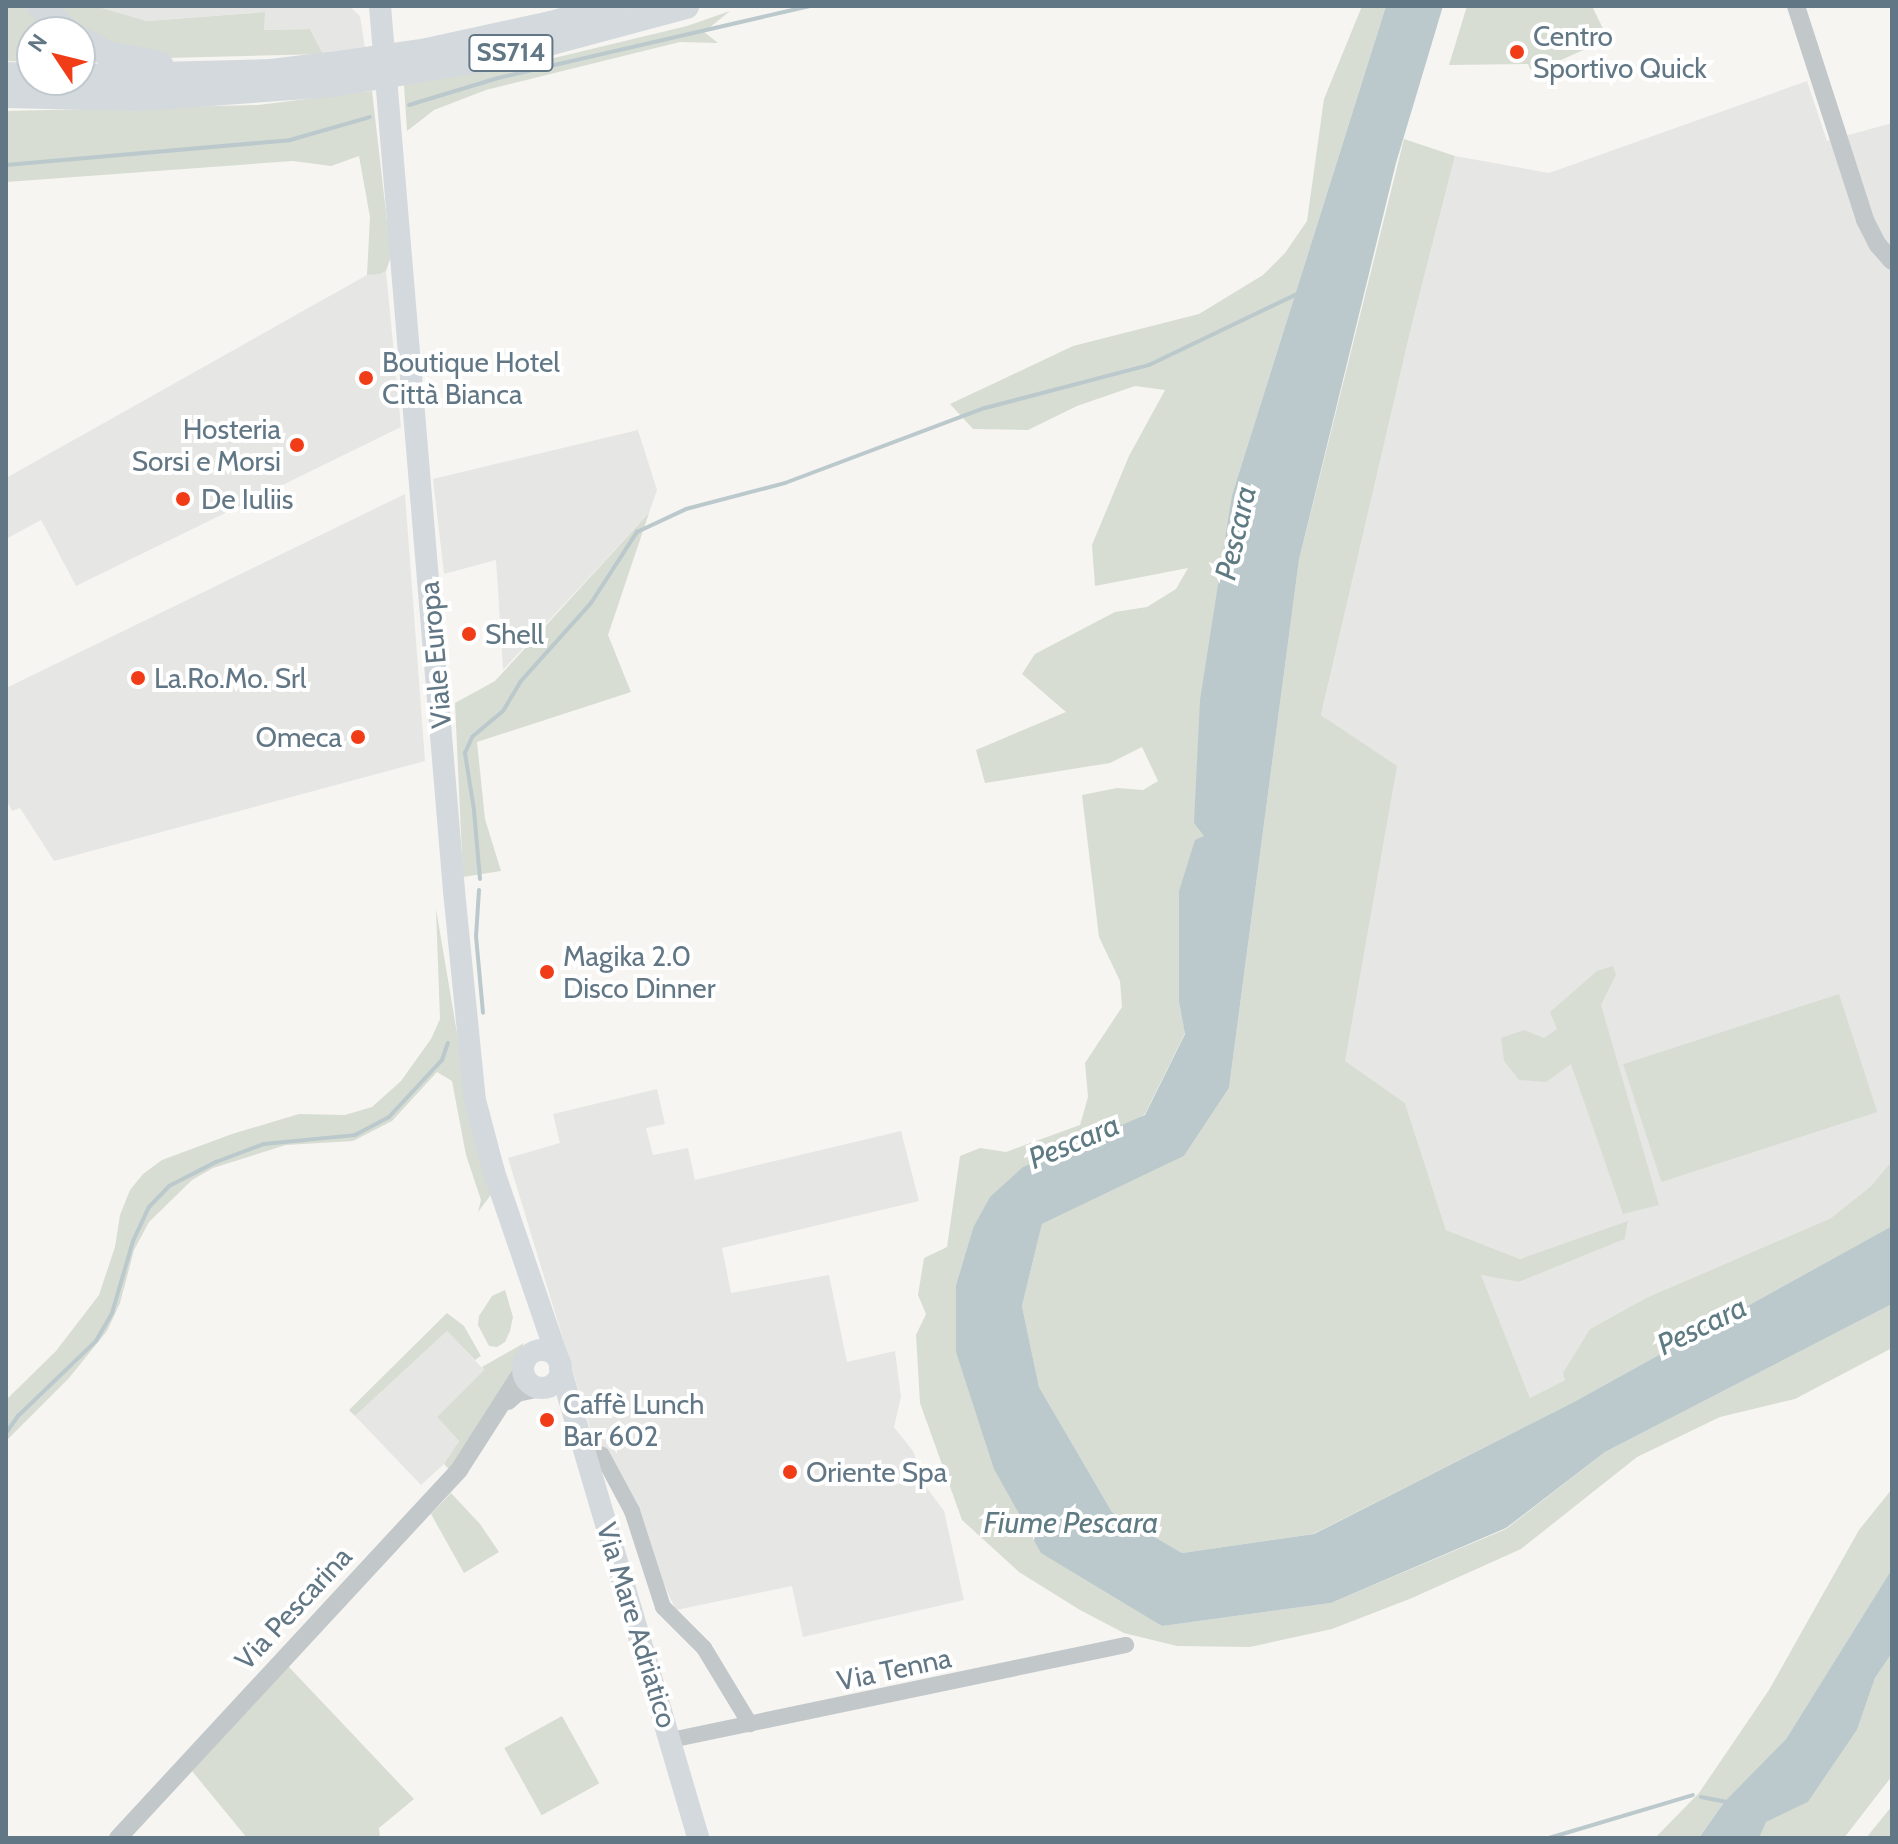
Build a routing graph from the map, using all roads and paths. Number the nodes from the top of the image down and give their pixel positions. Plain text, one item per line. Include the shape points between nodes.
1 (380, 6) edge
2 (615, 6) edge
3 (686, 6) edge
4 (1796, 6) edge
5 (96, 46) edge
6 (209, 75) junction
7 (332, 75) junction
8 (96, 77) edge
9 (6, 95) edge
10 (1892, 261) edge
11 (536, 1294) junction
12 (524, 1364) junction
13 (559, 1364) junction
14 (542, 1388) junction
15 (501, 1408) junction
16 (573, 1413) junction
17 (583, 1448) junction
18 (1126, 1645) dead end
19 (750, 1724) junction
20 (671, 1740) junction
21 (118, 1838) edge
22 (698, 1838) edge

1 - 11 main road, Viale Europa via 475,1100
2 - 7 highway, SS714
3 - 7 highway, SS714 via 496,57
4 - 10 street via 1865,220
5 - 6 highway via 121,58 188,64
6 - 7 highway, SS714
6 - 8 highway, SS714
7 - 9 highway, SS714 via 142,98
11 - 12 main road, Viale Europa
11 - 13 main road, Viale Europa
12 - 13 main road via 534,1351 545,1350
12 - 14 main road via 528,1382
12 - 15 street, Via Pescarina
13 - 14 main road via 556,1381
13 - 16 main road, Via Mare Adriatico
14 - 15 street, Via Pescarina via 517,1393
14 - 16 main road via 558,1395
15 - 21 street, Via Pescarina via 447,1484
16 - 17 main road, Via Mare Adriatico
17 - 19 street via 602,1455 627,1500 663,1607 709,1655
17 - 20 main road, Via Mare Adriatico
18 - 19 street, Via Tenna
19 - 20 street, Via Tenna
20 - 22 main road, Via Mare Adriatico

